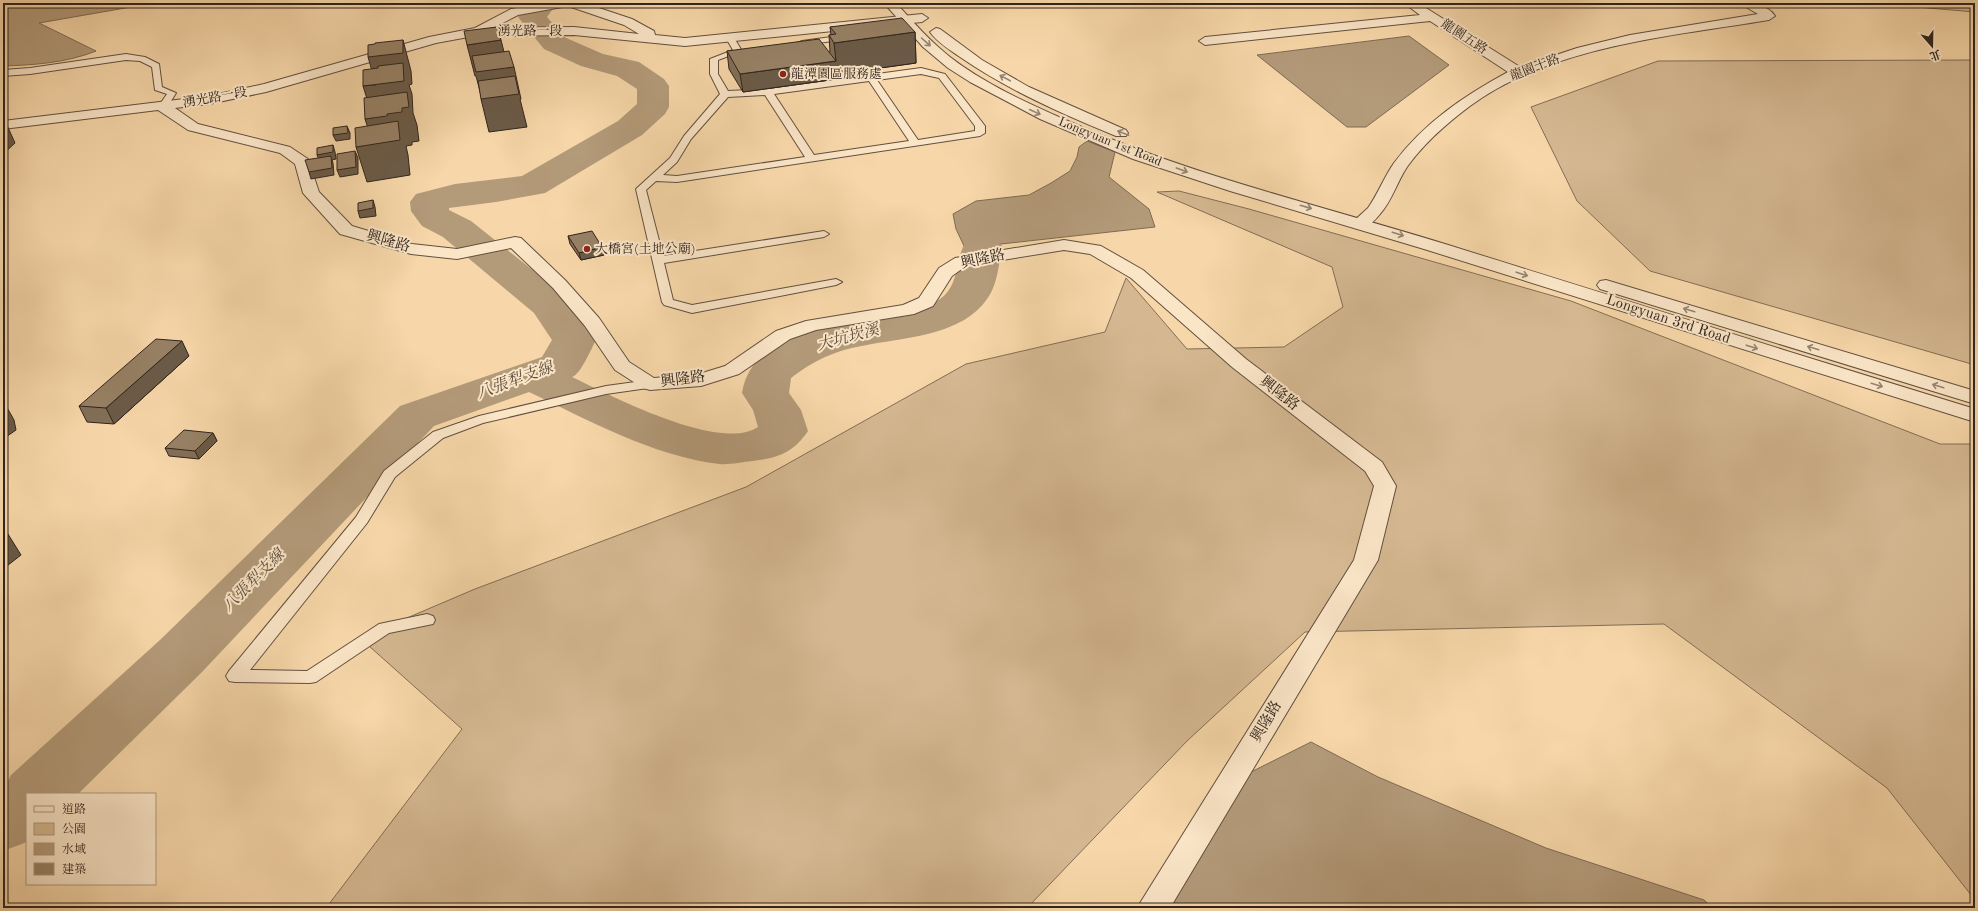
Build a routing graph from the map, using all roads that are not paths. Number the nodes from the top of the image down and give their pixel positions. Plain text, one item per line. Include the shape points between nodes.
1 (565, 3) edge
2 (572, 3) edge
3 (890, 3) edge
4 (910, 3) edge
5 (1410, 3) edge
6 (1745, 3) edge
7 (1433, 17) junction
8 (922, 18) junction
9 (904, 20) junction
10 (474, 32) junction
11 (856, 36) edge
12 (730, 38) junction
13 (661, 40) junction
14 (1205, 41) dead end
15 (793, 44) edge
16 (1518, 72) junction
17 (3, 73) edge
18 (871, 77) junction
19 (768, 92) junction
20 (725, 94) junction
21 (163, 107) junction
22 (3, 125) edge
23 (1136, 138) dead end
24 (916, 143) junction
25 (811, 158) junction
26 (653, 178) junction
27 (1365, 213) junction
28 (824, 234) dead end
29 (659, 260) junction
30 (836, 282) dead end
31 (650, 384) junction
32 (1975, 398) edge
33 (1975, 416) edge
34 (427, 620) dead end
35 (1153, 908) edge

1 - 10 street via 515,12
2 - 13 street via 628,22
3 - 9 street, Longyuan 1st Road
4 - 8 street, Longyuan 1st Road
5 - 7 street, 龍園五路
6 - 16 street, 龍園十路 via 1769,16 1630,39 1582,51
7 - 14 street
7 - 16 street, 龍園五路
8 - 9 street, 湧光路一段
23 -> 8 street, Longyuan 1st Road via 1047,100 980,64 952,46
9 - 12 street, 湧光路一段
9 -> 27 street, Longyuan 1st Road via 922,40 952,65 1005,96 1087,135 1190,173
10 - 13 street, 湧光路一段 via 574,31
10 - 21 street, 湧光路一段 via 434,40 266,88
11 - 15 lane
12 - 13 street, 湧光路一段 via 685,42
12 - 20 lane via 742,50 714,60 714,74
16 - 27 street, 龍園十路 via 1476,95 1446,117 1420,141
17 - 21 lane via 126,57 142,60 156,66 158,88 172,93
18 - 19 lane
18 - 24 lane
18 - 24 lane via 921,70 942,76 980,126 980,133
19 - 20 lane
19 - 25 lane
20 - 26 lane via 687,138 674,160
21 - 22 street, 湧光路一段
21 - 31 street, 興隆路 via 194,127 285,150 302,162 311,193 346,230 411,249 457,254 515,242 564,289 592,322 622,366
24 - 25 lane
25 - 26 lane via 677,179
26 - 29 lane via 641,189
32 -> 27 street, Longyuan 3rd Road
27 -> 33 street, Longyuan 3rd Road
28 - 29 lane
29 - 30 lane via 668,302 692,309
31 - 34 lane via 606,390 479,420 438,435 389,474 362,520 235,676 310,677 385,628
31 - 35 street, 興隆路 via 701,380 732,370 783,336 813,325 907,310 926,302 945,272 961,262 1064,245 1095,250 1137,274 1239,363 1374,467 1385,486 1366,560

